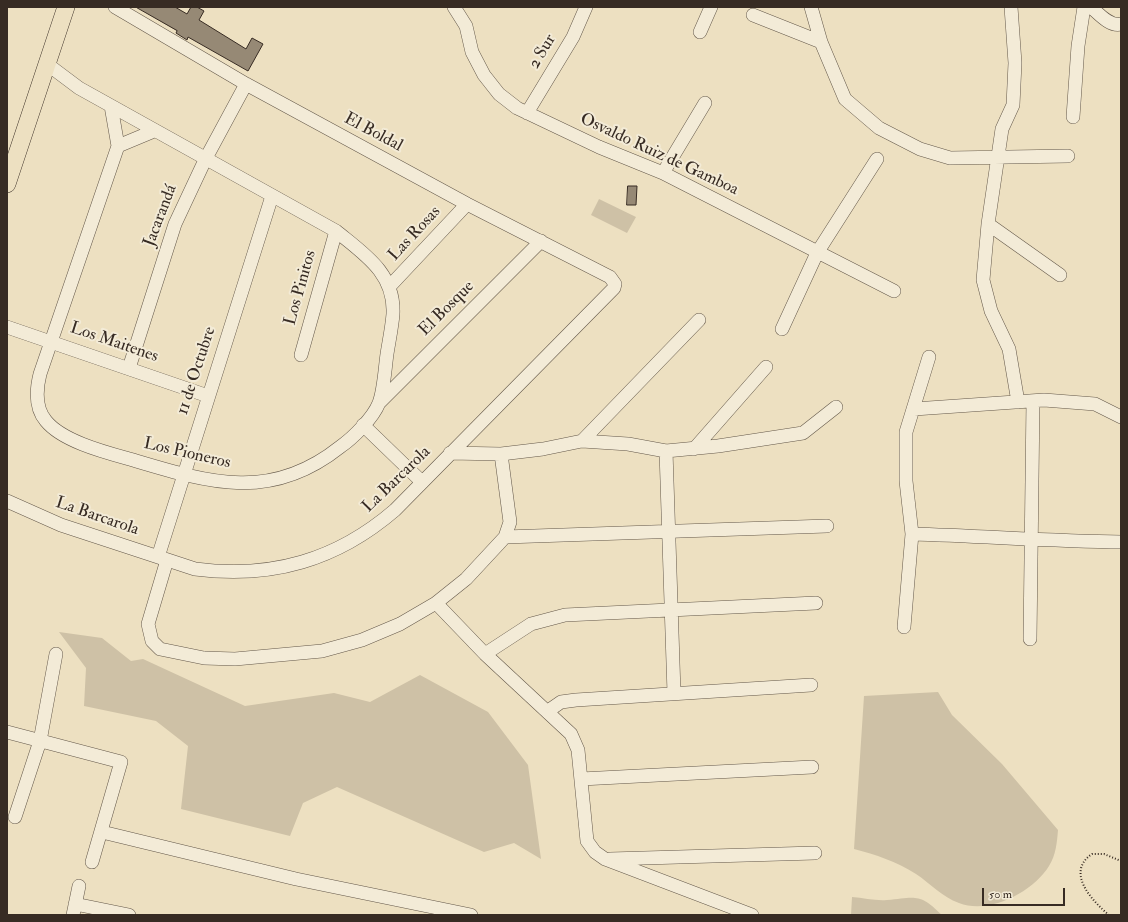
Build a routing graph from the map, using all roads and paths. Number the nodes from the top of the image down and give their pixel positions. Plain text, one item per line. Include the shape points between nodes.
1 (66, 7) edge
2 (115, 7) edge
3 (454, 7) edge
4 (586, 7) edge
5 (711, 7) edge
6 (811, 7) edge
7 (1012, 7) edge
8 (1084, 7) edge
9 (1092, 7) edge
10 (753, 15) dead end
11 (1121, 24) edge
12 (700, 32) dead end
13 (821, 42) junction
14 (47, 64) junction
15 (246, 84) junction
16 (705, 103) dead end
17 (111, 106) junction
18 (527, 113) junction
19 (1073, 118) dead end
20 (154, 131) junction
21 (118, 146) junction
22 (1068, 156) dead end
23 (998, 157) junction
24 (877, 159) dead end
25 (205, 160) junction
26 (663, 173) junction
27 (7, 184) edge
28 (272, 196) junction
29 (467, 204) junction
30 (988, 224) junction
31 (336, 231) junction
32 (541, 241) junction
33 (816, 253) junction
34 (1060, 275) dead end
35 (615, 284) joint
36 (390, 287) junction
37 (894, 291) dead end
38 (698, 320) dead end
39 (7, 327) edge
40 (782, 329) dead end
41 (51, 341) junction
42 (300, 355) dead end
43 (929, 357) dead end
44 (766, 367) dead end
45 (129, 368) junction
46 (208, 396) junction
47 (1033, 401) junction
48 (1018, 402) junction
49 (379, 403) junction
50 (836, 407) dead end
51 (914, 409) junction
52 (1121, 417) edge
53 (364, 425) junction
54 (582, 441) junction
55 (694, 448) junction
56 (666, 451) junction
57 (450, 453) junction
58 (500, 454) junction
59 (184, 475) junction
60 (422, 482) junction
61 (7, 501) edge
62 (827, 526) dead end
63 (668, 532) junction
64 (912, 534) junction
65 (505, 537) junction
66 (1031, 539) junction
67 (1121, 542) edge
68 (162, 559) junction
69 (436, 603) junction
70 (816, 603) dead end
71 (671, 610) junction
72 (904, 627) dead end
73 (1030, 639) dead end
74 (56, 654) dead end
75 (485, 654) junction
76 (811, 685) dead end
77 (674, 693) junction
78 (548, 711) junction
79 (7, 732) edge
80 (40, 740) junction
81 (812, 767) dead end
82 (581, 779) junction
83 (15, 817) dead end
84 (102, 832) junction
85 (814, 853) dead end
86 (605, 859) junction
87 (1121, 861) edge
88 (92, 862) dead end
89 (79, 886) dead end
90 (74, 909) edge
91 (129, 915) edge
92 (471, 915) edge
93 (752, 915) edge
94 (1109, 915) edge

1 - 14 main road
2 - 15 street, El Boldal
3 - 18 street, Osvaldo Ruiz de Gamboa via 466,26 472,52 484,75 504,97
4 - 18 street, 2 Sur via 573,37
5 - 12 street
6 - 13 street
7 - 23 street via 1015,63 1013,105 1002,129
8 - 19 street via 1078,46
9 - 11 street via 1103,19 1117,25
10 - 13 street
13 - 23 street via 845,99 879,128 920,149 950,158
14 - 17 street, Los Pioneros via 79,88
14 - 27 main road
15 - 25 street, Jacarandá
15 - 29 street, El Boldal
16 - 26 street
17 - 20 street, Los Pioneros
17 - 21 street, Los Pioneros
18 - 26 street, Osvaldo Ruiz de Gamboa via 599,147
20 - 21 street
20 - 25 street, Los Pioneros
21 - 41 street, Los Pioneros
22 - 23 street
23 - 30 street
24 - 33 street
25 - 28 street, Los Pioneros
25 - 45 street, Jacarandá via 175,224
26 - 33 street, Osvaldo Ruiz de Gamboa
28 - 31 street, Los Pioneros
28 - 46 street, 11 de Octubre
29 - 32 street, El Boldal
29 - 36 street, Las Rosas
30 - 34 street
30 - 48 street via 983,280 991,311 1009,349
31 - 36 street, Los Pioneros via 376,265
31 - 42 street, Los Pinitos
32 - 35 street, El Boldal via 610,277
32 - 49 street, El Bosque
33 - 37 street, Osvaldo Ruiz de Gamboa
33 - 40 street
35 - 57 street, La Barcarola via 614,288
36 - 49 street, Los Pioneros via 393,316
38 - 54 street
39 - 41 street, Los Maitenes
41 - 45 street, Los Maitenes
41 - 59 street, Los Pioneros via 38,381 37,395 42,415 51,427 85,444
43 - 51 street
44 - 55 street
45 - 46 street, Los Maitenes
46 - 59 street, 11 de Octubre
47 - 48 street
47 - 52 street via 1095,404
47 - 66 street
48 - 51 street
49 - 53 street, Los Pioneros
50 - 55 street via 803,433
51 - 64 street via 906,432 906,481
53 - 59 street, Los Pioneros via 346,443 323,460 282,478 238,484
53 - 60 street
54 - 56 street via 628,444
54 - 58 street
55 - 56 street
56 - 63 street
57 - 58 street
57 - 60 street, La Barcarola
58 - 65 street via 510,522
59 - 68 street, 11 de Octubre
60 - 68 street, La Barcarola via 395,510 370,530 348,544 313,559 274,569 235,572 196,568
61 - 68 street, La Barcarola via 61,525
62 - 63 street
63 - 65 street
63 - 71 street
64 - 66 street
64 - 72 street
65 - 69 street, 11 de Octubre via 466,579
66 - 67 street
66 - 73 street
68 - 69 street, 11 de Octubre via 148,630 152,641 160,649 188,656 235,659 322,650 381,633
69 - 75 street
70 - 71 street
71 - 75 street via 565,614 531,624
71 - 77 street
74 - 80 street
75 - 78 street
76 - 77 street
77 - 78 street via 566,701 556,704
78 - 82 street via 575,739
79 - 80 street
80 - 83 street
80 - 84 street via 121,762
81 - 82 street
82 - 86 street via 587,841 595,852
84 - 88 street
84 - 92 street via 296,878
85 - 86 street
86 - 93 street
87 - 94 path via 1104,854 1092,854 1084,862 1081,871 1081,882 1088,895
89 - 90 street
90 - 91 street

